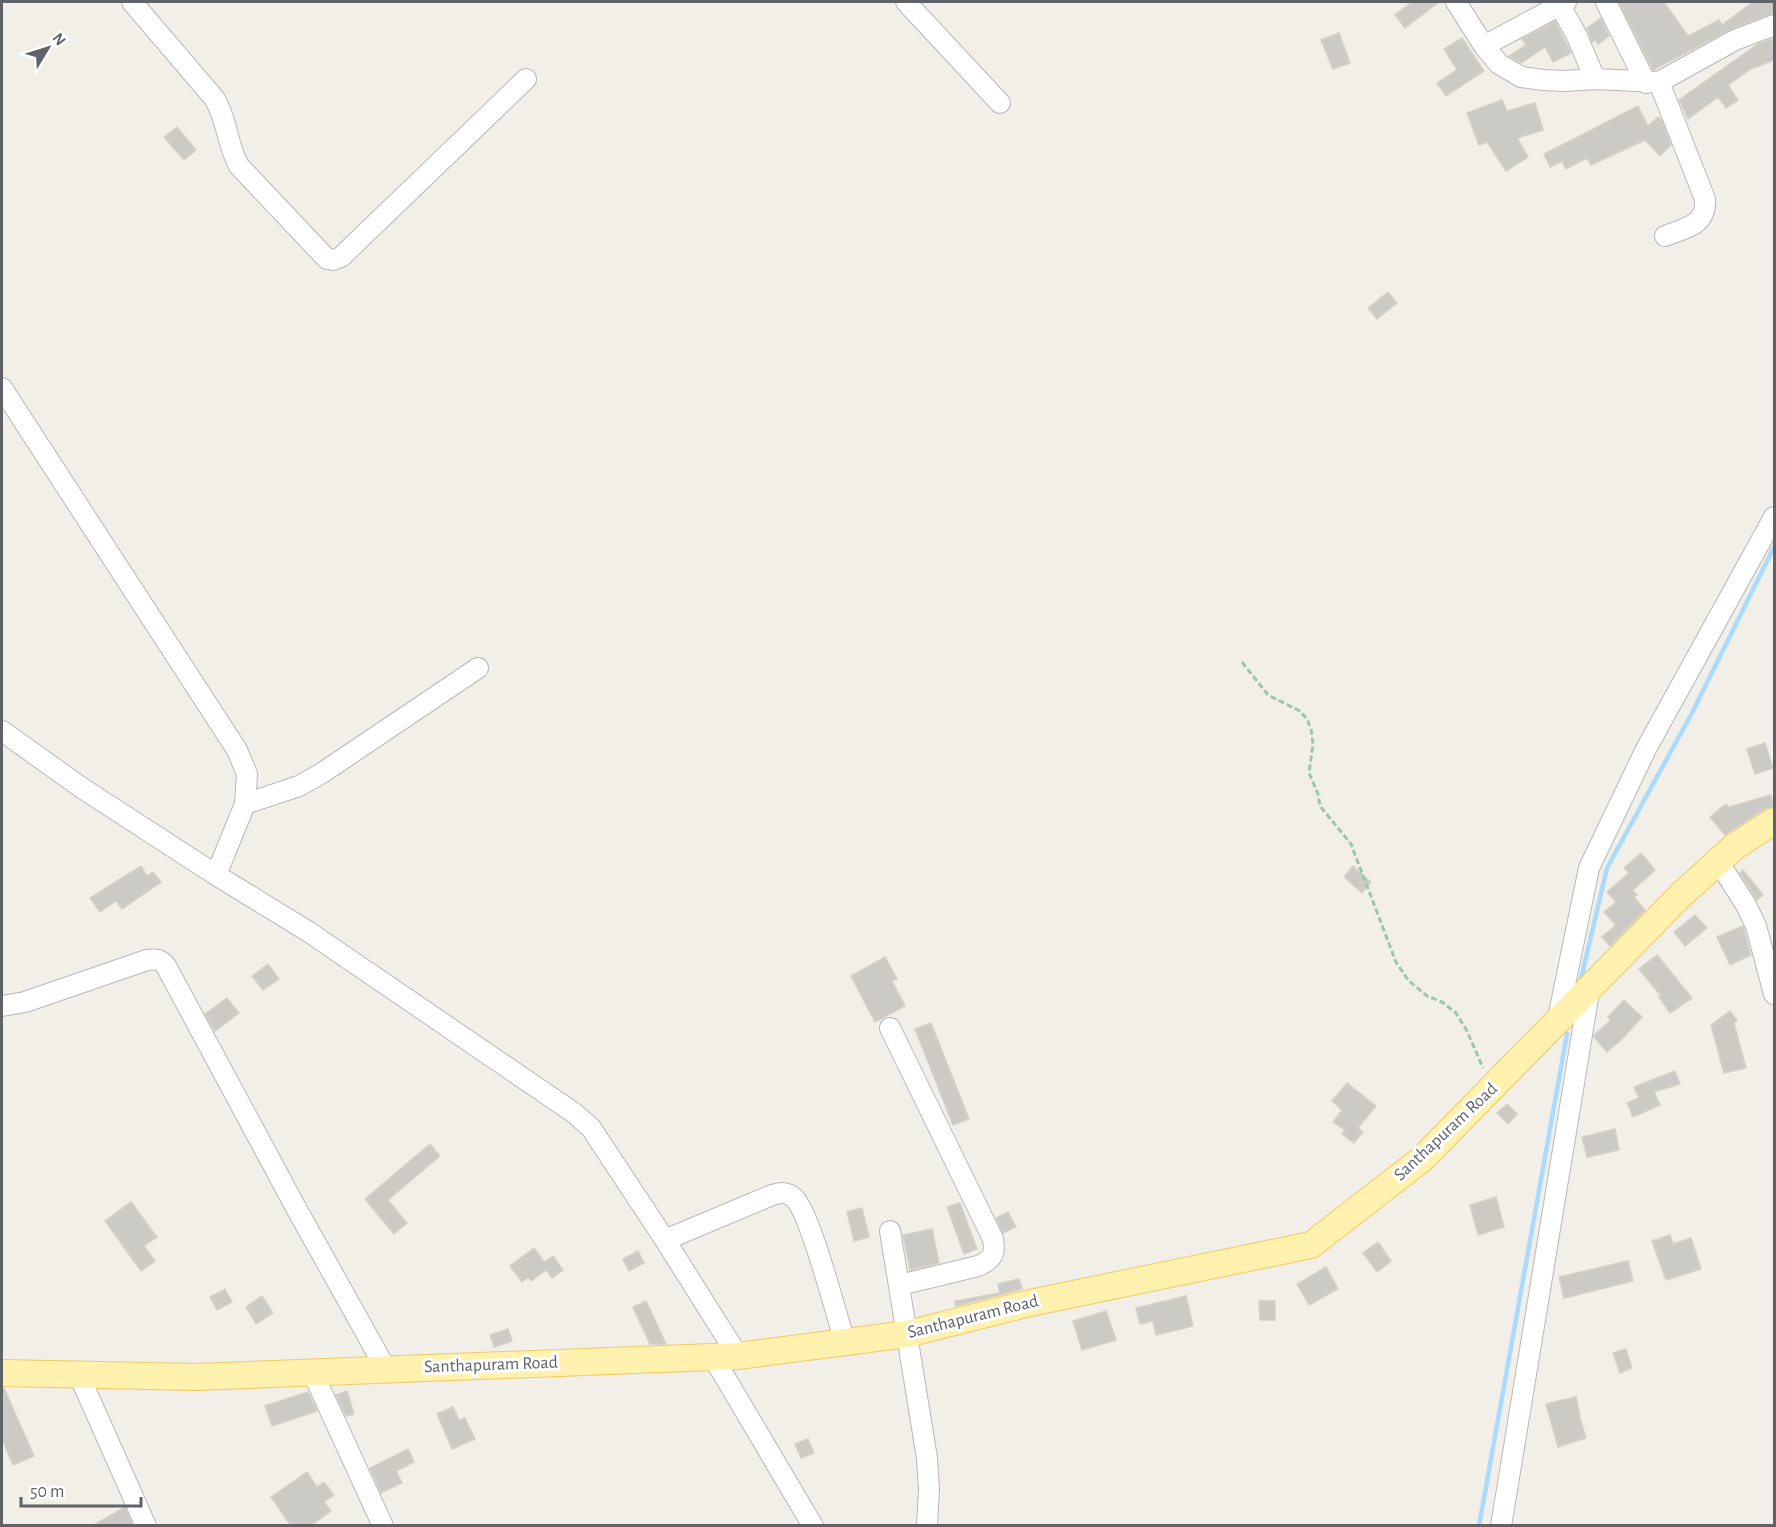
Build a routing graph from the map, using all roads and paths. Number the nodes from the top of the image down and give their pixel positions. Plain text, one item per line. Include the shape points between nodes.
1 (132, 2) edge
2 (906, 2) edge
3 (1456, 2) edge
4 (1606, 2) edge
5 (1562, 3) edge
6 (1774, 25) edge
7 (1484, 46) junction
8 (526, 79) dead end
9 (1595, 79) junction
10 (1653, 82) junction
11 (1000, 104) dead end
12 (1665, 236) dead end
13 (2, 388) edge
14 (1774, 517) edge
15 (1242, 662) dead end
16 (478, 668) dead end
17 (2, 731) edge
18 (246, 804) junction
19 (1774, 821) edge
20 (1718, 861) junction
21 (216, 875) junction
22 (1590, 986) junction
23 (1774, 994) edge
24 (2, 1006) edge
25 (1557, 1023) junction
26 (890, 1028) dead end
27 (1495, 1086) junction
28 (890, 1232) dead end
29 (665, 1240) junction
30 (900, 1285) junction
31 (907, 1334) junction
32 (845, 1343) junction
33 (726, 1356) junction
34 (386, 1369) junction
35 (312, 1371) junction
36 (2, 1373) edge
37 (79, 1375) junction
38 (146, 1526) edge
39 (383, 1526) edge
40 (813, 1526) edge
41 (927, 1526) edge
42 (1501, 1526) edge

1 - 8 street via 214,98 239,166 327,259 340,257
2 - 11 street
3 - 7 street
4 - 10 street
5 - 7 street
5 - 9 street
6 - 10 street via 1735,40
7 - 9 street via 1499,64 1521,77
9 - 10 street
10 - 12 street via 1705,199 1706,211 1693,225
13 - 18 street via 237,750 247,774
14 - 25 street via 1646,749 1589,868
15 - 27 path via 1268,695 1300,711 1307,719 1313,744 1309,773 1320,806 1351,844 1396,962 1408,980 1456,1013
16 - 18 street via 322,773 299,786
17 - 21 street
18 - 21 street
19 - 20 main road, Santhapuram Road
20 - 22 main road, Santhapuram Road
20 - 23 street via 1756,927
21 - 29 street via 309,932 574,1113 591,1128
22 - 25 main road, Santhapuram Road
22 - 42 street
24 - 34 street via 25,1002 147,960 162,961
25 - 27 main road, Santhapuram Road
26 - 30 street via 995,1249 987,1262 978,1266
27 - 31 main road, Santhapuram Road via 1422,1159 1311,1245 1029,1303
28 - 30 street
29 - 32 street via 772,1195 784,1192 794,1197 808,1225
29 - 33 street
30 - 31 street
31 - 32 main road, Santhapuram Road
31 - 41 street via 927,1458
32 - 33 main road, Santhapuram Road
33 - 34 main road, Santhapuram Road
33 - 40 street
34 - 35 main road, Santhapuram Road
35 - 37 main road, Santhapuram Road via 196,1377
35 - 39 street
36 - 37 main road, Santhapuram Road
37 - 38 street

